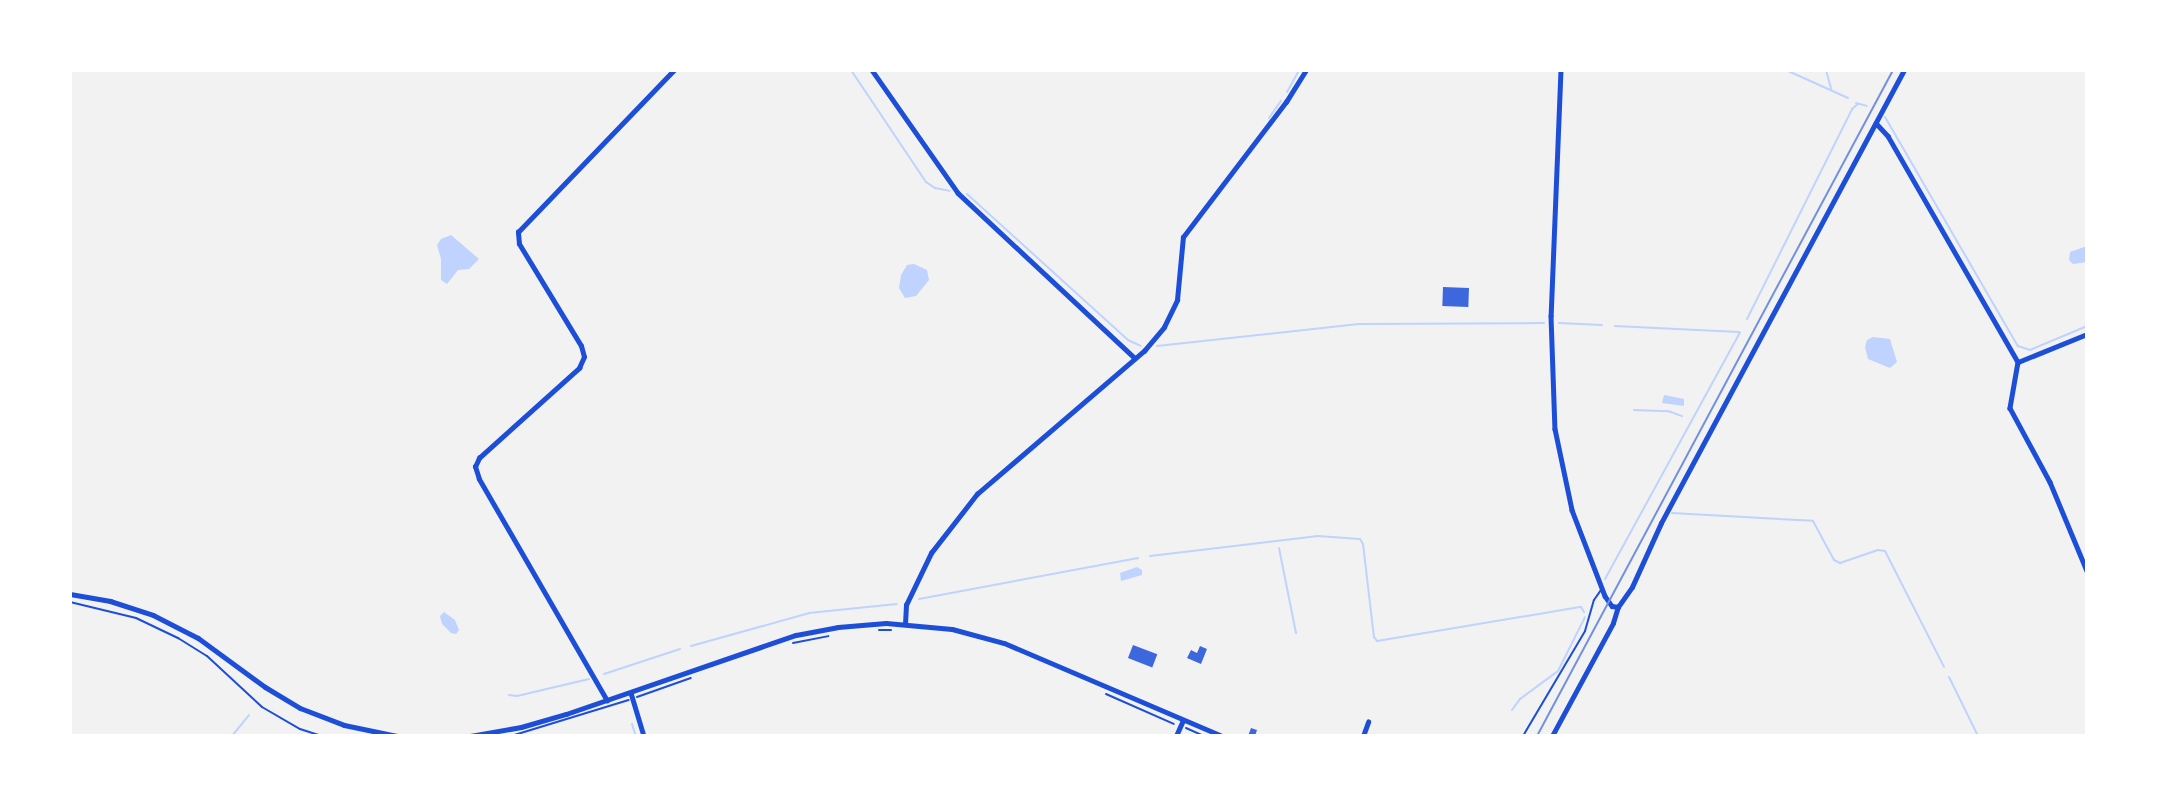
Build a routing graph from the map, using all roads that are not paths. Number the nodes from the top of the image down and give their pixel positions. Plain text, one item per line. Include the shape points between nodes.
1 (674, 70) edge
2 (872, 70) edge
3 (1306, 70) edge
4 (1561, 70) edge
5 (1904, 70) edge
6 (1876, 123) junction
7 (2087, 334) edge
8 (1135, 358) junction
9 (2018, 362) junction
10 (2087, 571) edge
11 (1602, 589) junction
12 (70, 594) edge
13 (1618, 607) junction
14 (905, 624) junction
15 (632, 696) junction
16 (607, 701) junction
17 (1368, 722) dead end
18 (1181, 723) junction
19 (397, 736) edge
20 (470, 736) edge
21 (644, 736) edge
22 (1176, 736) edge
23 (1222, 736) edge
24 (1363, 736) edge
25 (1524, 736) edge
26 (1552, 736) edge

1 - 16 street via 518,232 519,244 584,357 579,368 479,458 475,467
2 - 8 street via 957,193
3 - 8 street via 1184,234 1174,310
4 - 11 street via 1551,316 1554,422 1569,502
5 - 6 street
6 - 9 street via 1888,136
6 - 13 street
7 - 9 street
8 - 14 street via 977,494 931,553 906,606
9 - 10 street via 2010,408 2050,482
11 - 13 street via 1610,604
11 - 25 lane via 1585,631
12 - 19 main road via 153,615 198,638 300,708 344,725
13 - 26 street
14 - 15 main road via 862,624 806,633 746,651
14 - 18 main road via 958,630 1004,643
15 - 16 main road
15 - 21 street
16 - 20 main road via 521,727
17 - 24 street
18 - 22 street
18 - 23 main road

